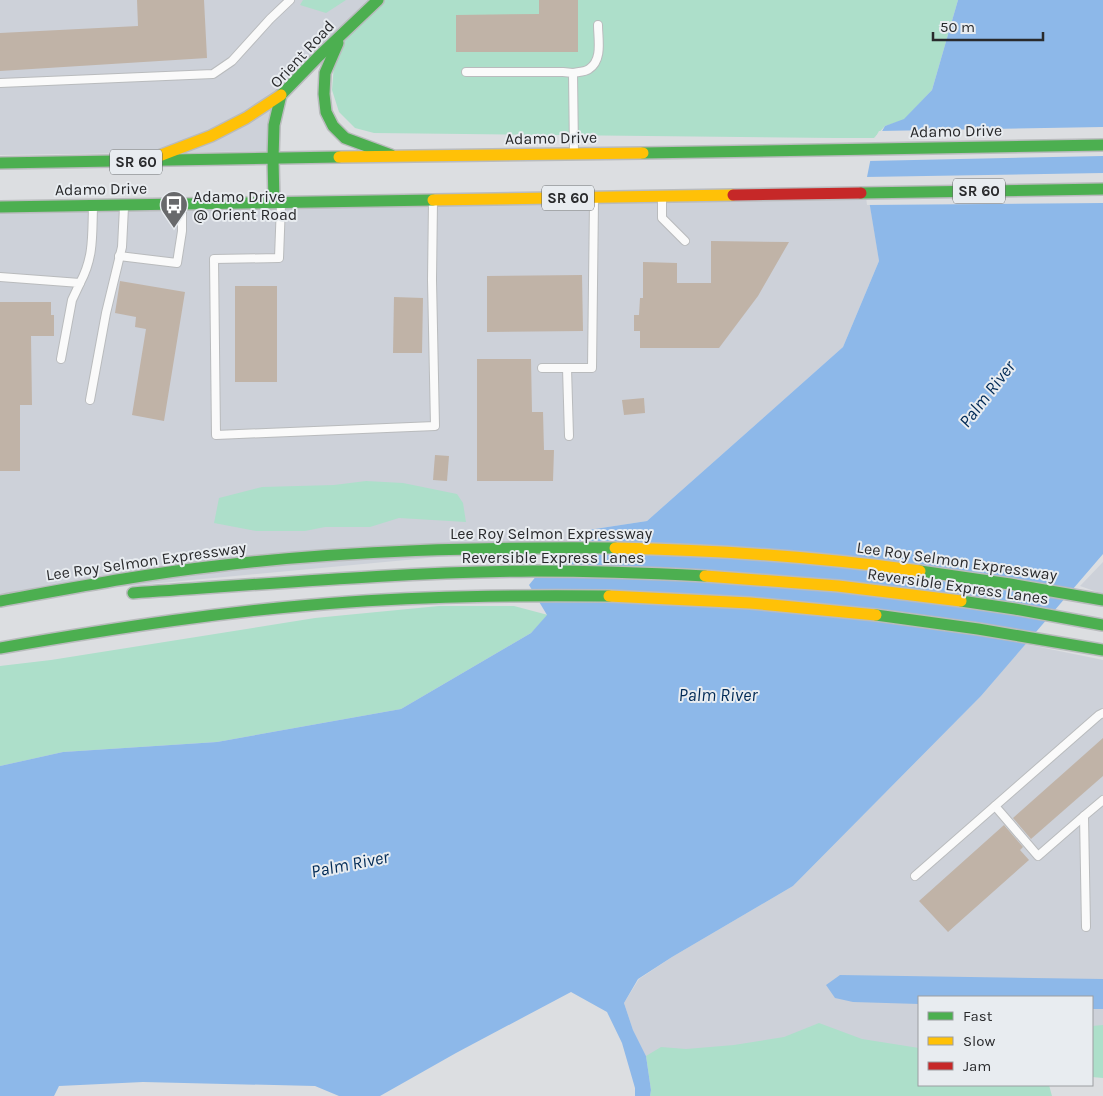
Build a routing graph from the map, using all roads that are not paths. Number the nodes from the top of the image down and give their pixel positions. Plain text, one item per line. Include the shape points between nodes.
1 (290, 0) edge
2 (378, 0) edge
3 (598, 25) dead end
4 (341, 35) junction
5 (466, 72) dead end
6 (573, 73) junction
7 (0, 83) edge
8 (281, 95) junction
9 (1103, 145) edge
10 (574, 154) junction
11 (395, 156) junction
12 (273, 159) junction
13 (143, 162) junction
14 (0, 163) edge
15 (1103, 189) edge
16 (662, 196) junction
17 (594, 198) junction
18 (433, 200) junction
19 (277, 202) junction
20 (182, 204) junction
21 (94, 205) junction
22 (124, 205) junction
23 (0, 207) edge
24 (685, 241) dead end
25 (119, 256) junction
26 (0, 277) edge
27 (80, 283) junction
28 (61, 359) dead end
29 (542, 368) dead end
30 (567, 368) junction
31 (90, 400) dead end
32 (569, 436) dead end
33 (127, 594) dead end
34 (88, 596) dead end
35 (1103, 600) edge
36 (0, 601) edge
37 (1103, 626) edge
38 (0, 648) edge
39 (1103, 650) edge
40 (1103, 713) edge
41 (1103, 800) edge
42 (995, 806) junction
43 (1084, 816) junction
44 (915, 876) dead end
45 (1086, 927) dead end

1 - 7 lane via 232,61 213,74
2 - 4 main road, Orient Road
3 - 6 lane via 596,62 588,70
4 - 8 main road, Orient Road
4 - 11 main road via 325,73 326,112 333,126 345,138
5 - 6 lane
6 - 10 lane
8 - 12 main road, Orient Road via 274,125
8 - 13 main road via 211,136
9 - 10 main road, Adamo Drive / SR 60
10 - 11 main road, Adamo Drive / SR 60
11 - 12 main road, Adamo Drive / SR 60
12 - 13 main road, Adamo Drive / SR 60
12 - 19 main road, Orient Road
13 - 14 main road, Adamo Drive / SR 60
15 - 16 main road, Adamo Drive / SR 60
16 - 17 main road, Adamo Drive / SR 60
16 - 24 lane via 662,218
17 - 18 main road, Adamo Drive / SR 60
17 - 30 lane via 592,368
18 - 19 main road, Adamo Drive / SR 60
18 - 19 lane via 436,426 216,435 214,259 279,258
19 - 20 main road, Adamo Drive / SR 60
20 - 22 main road, Adamo Drive / SR 60
20 - 25 lane via 177,263
21 - 22 main road, Adamo Drive / SR 60
21 - 23 main road, Adamo Drive / SR 60
21 - 27 lane via 92,250
22 - 25 lane
25 - 31 lane
26 - 27 lane
27 - 28 lane via 72,300
29 - 30 lane
30 - 32 lane
33 - 37 main road, Reversible Express Lanes via 483,572 654,574 849,587
34 - 36 main road
35 - 36 main road, Lee Roy Selmon Expressway via 986,580 809,558 724,552 494,548 433,549 230,564
38 - 39 main road via 230,613 396,599 516,595 670,598 816,609 961,626
40 - 42 lane
41 - 43 lane
42 - 43 lane via 1038,856
42 - 44 lane
43 - 45 lane

